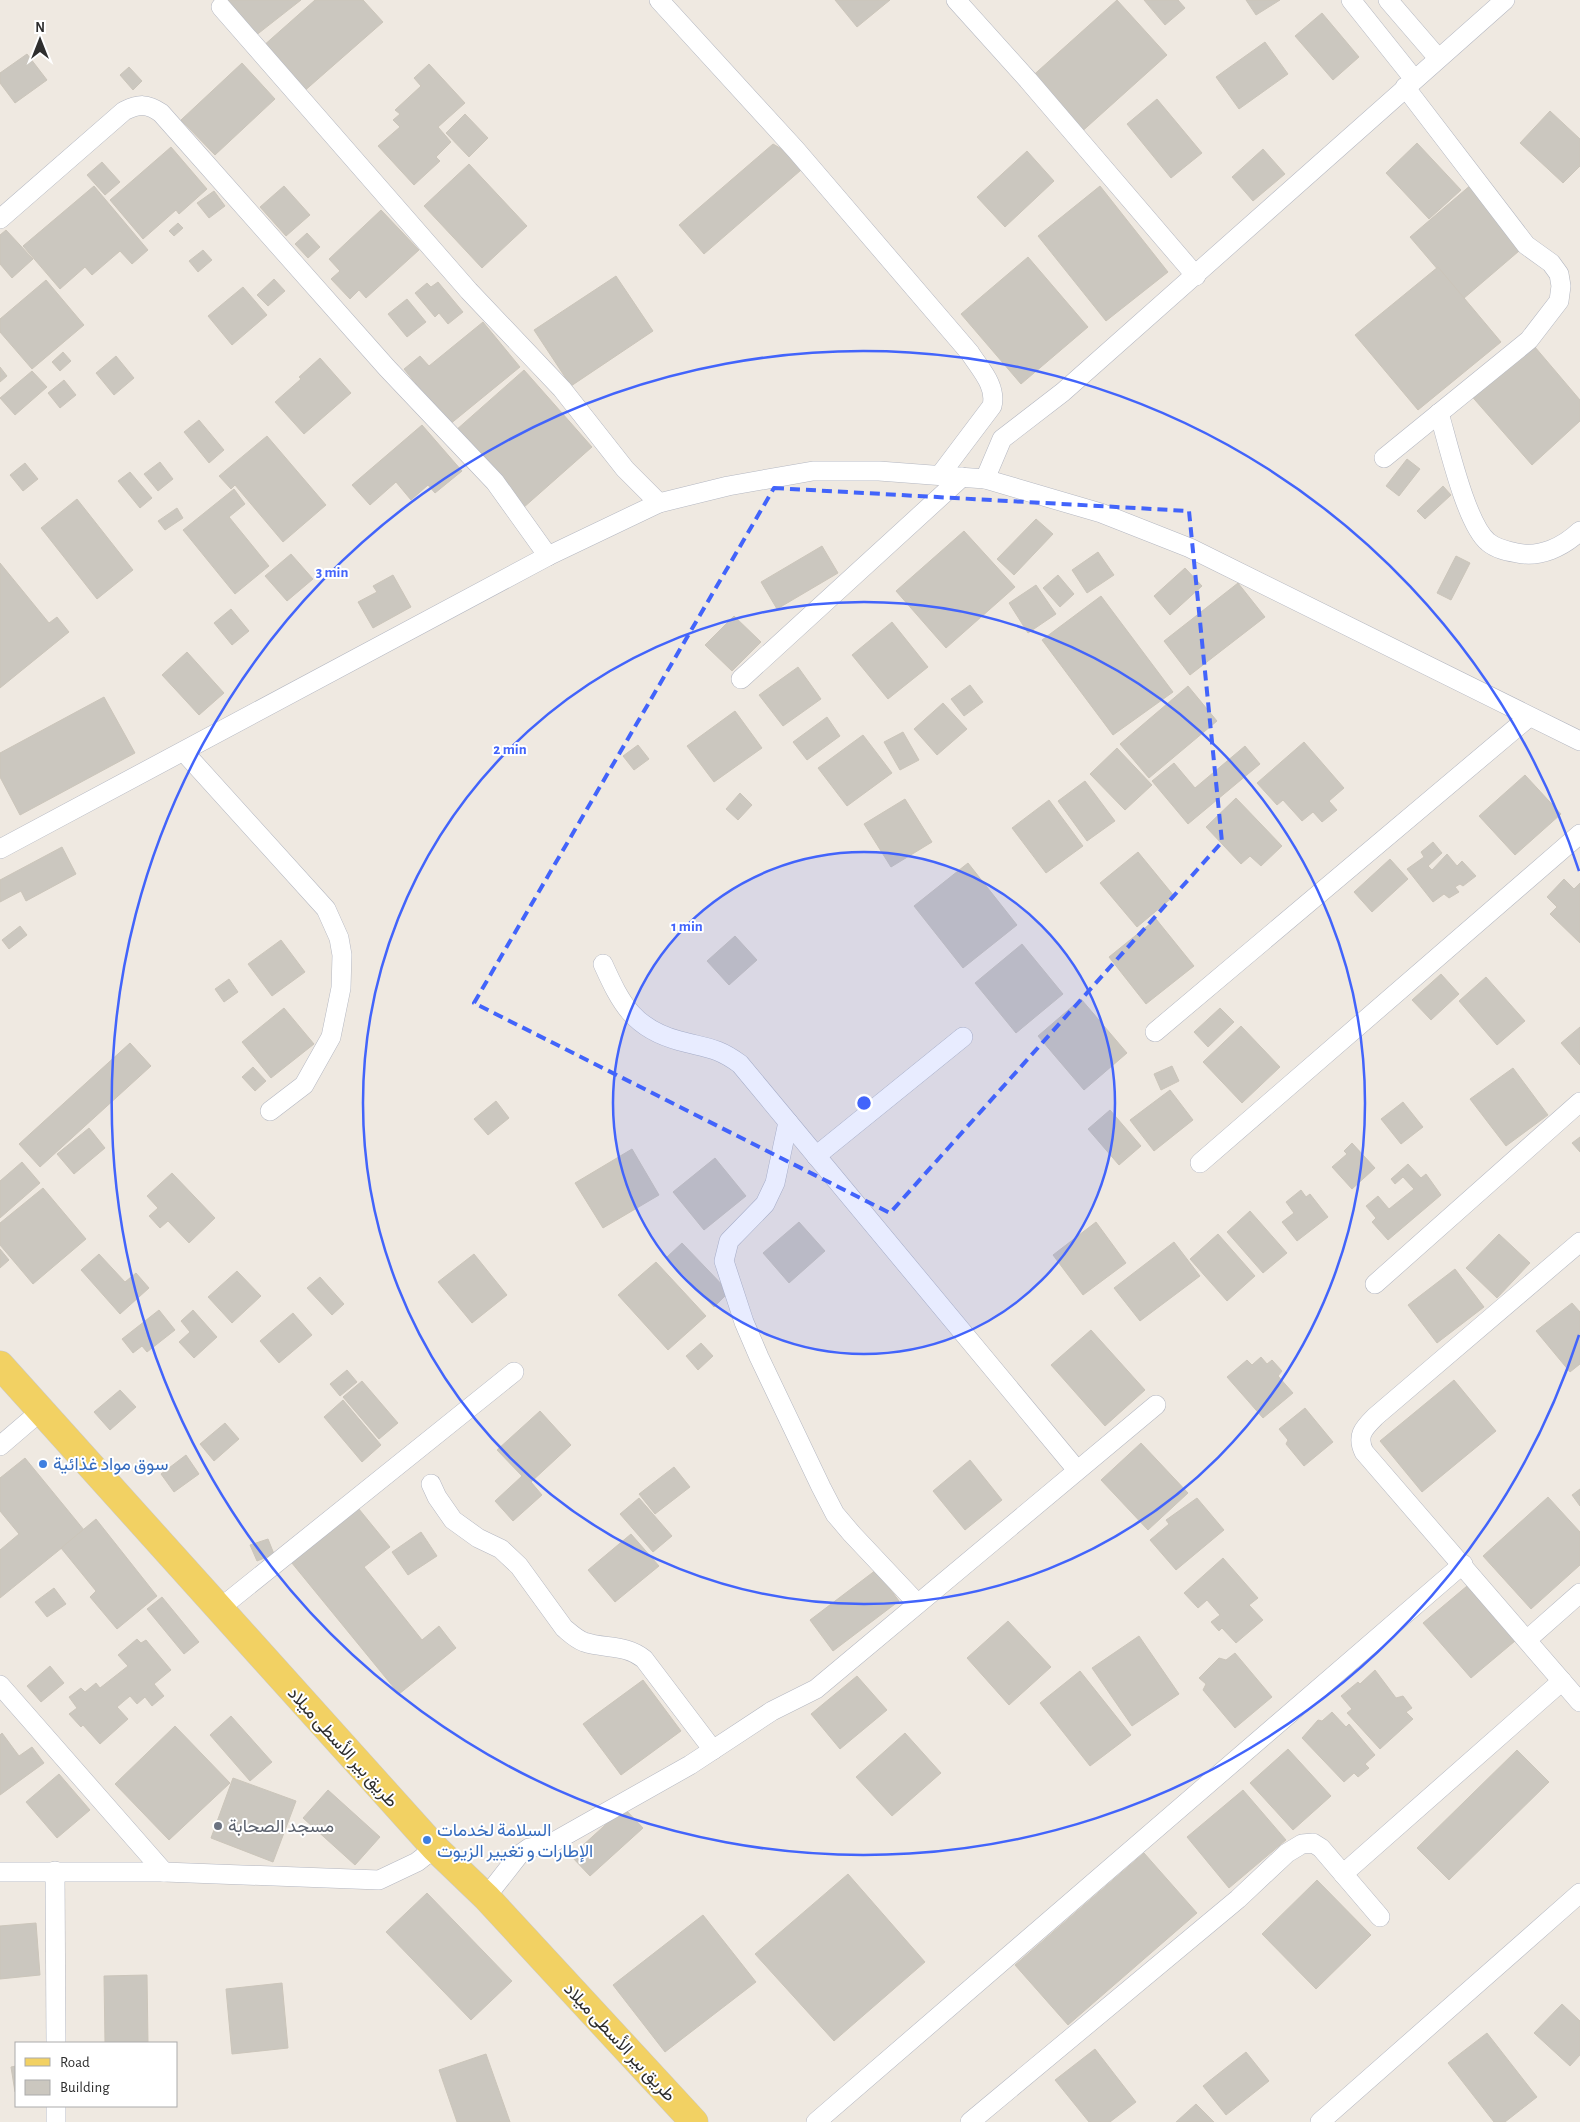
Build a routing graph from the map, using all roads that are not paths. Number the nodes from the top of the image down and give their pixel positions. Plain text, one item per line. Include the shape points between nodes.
1 (659, 0) edge
2 (956, 0) edge
3 (1350, 0) edge
4 (1388, 0) edge
5 (1505, 0) edge
6 (221, 7) dead end
7 (1438, 58) junction
8 (1410, 83) junction
9 (0, 219) edge
10 (1196, 276) junction
11 (1439, 413) junction
12 (1384, 458) dead end
13 (940, 475) junction
14 (962, 477) junction
15 (985, 479) junction
16 (659, 503) junction
17 (1580, 531) edge
18 (548, 556) junction
19 (741, 679) dead end
20 (1529, 717) junction
21 (1580, 741) edge
22 (184, 752) junction
23 (1580, 834) edge
24 (0, 849) edge
25 (602, 964) dead end
26 (1155, 1032) dead end
27 (963, 1037) dead end
28 (1580, 1102) edge
29 (270, 1112) dead end
30 (788, 1122) junction
31 (816, 1156) junction
32 (1200, 1163) dead end
33 (1580, 1242) edge
34 (1375, 1284) dead end
35 (0, 1365) edge
36 (514, 1372) dead end
37 (1156, 1405) dead end
38 (42, 1410) junction
39 (0, 1446) edge
40 (1077, 1470) junction
41 (432, 1484) dead end
42 (1463, 1564) junction
43 (1580, 1593) edge
44 (917, 1603) junction
45 (219, 1609) junction
46 (1528, 1639) junction
47 (1562, 1681) junction
48 (0, 1685) edge
49 (1580, 1702) edge
50 (713, 1750) junction
51 (435, 1848) junction
52 (55, 1871) junction
53 (0, 1872) edge
54 (164, 1872) junction
55 (1343, 1874) junction
56 (1580, 1893) edge
57 (486, 1898) junction
58 (1380, 1917) dead end
59 (56, 2042) edge
60 (56, 2107) edge
61 (56, 2122) edge
62 (694, 2122) edge
63 (816, 2122) edge
64 (970, 2122) edge
65 (1320, 2122) edge

1 - 13 street via 808,164 970,353 991,385 995,396 992,406
2 - 10 street
3 - 8 street
4 - 7 street
5 - 7 street
6 - 16 street via 463,283 562,389 624,469
7 - 8 street
8 - 10 street
8 - 11 street via 1526,245 1551,262 1559,274 1561,286 1559,302 1529,340
9 - 18 street via 124,111 138,104 150,105 161,113 388,368 496,482
10 - 15 street via 1063,392 1002,439
11 - 12 street
11 - 17 street via 1474,525 1488,542 1502,550 1528,555 1558,547
13 - 14 street
13 - 16 street via 814,471 728,486
14 - 15 street
14 - 19 street
15 - 20 street via 1101,513 1190,548
16 - 18 street
18 - 22 street
20 - 21 street
20 - 26 street
22 - 24 street
22 - 29 street via 326,909 339,938 342,955 340,988 331,1037 304,1085
23 - 32 street
25 - 30 street via 617,996 640,1024 678,1041 723,1051 740,1064
27 - 31 street
28 - 34 street
30 - 31 street
30 - 44 street via 775,1183 765,1204 729,1241 724,1260 759,1358 820,1488 852,1534
31 - 40 street
33 - 42 street via 1362,1430 1360,1442 1364,1452
35 - 38 main road, طريق بير الأسطى ميلاد
36 - 45 street
37 - 40 street
38 - 39 street
38 - 45 main road, طريق بير الأسطى ميلاد
40 - 44 street
41 - 50 street via 454,1520 510,1556 564,1628 583,1642 622,1648 635,1652 644,1660
42 - 46 street
42 - 63 street
43 - 46 street
44 - 50 street via 816,1689 772,1710
45 - 51 main road, طريق بير الأسطى ميلاد
46 - 47 street
47 - 49 street
47 - 55 street
48 - 54 street
50 - 57 street via 550,1844 529,1848 519,1855
51 - 54 street via 417,1862 379,1880
51 - 57 main road, طريق بير الأسطى ميلاد
52 - 53 street
52 - 54 street
52 - 59 street
55 - 58 street
55 - 64 street via 1321,1848 1312,1843 1302,1844 1287,1853 1238,1899
56 - 65 street
57 - 62 main road, طريق بير الأسطى ميلاد
60 - 61 street

